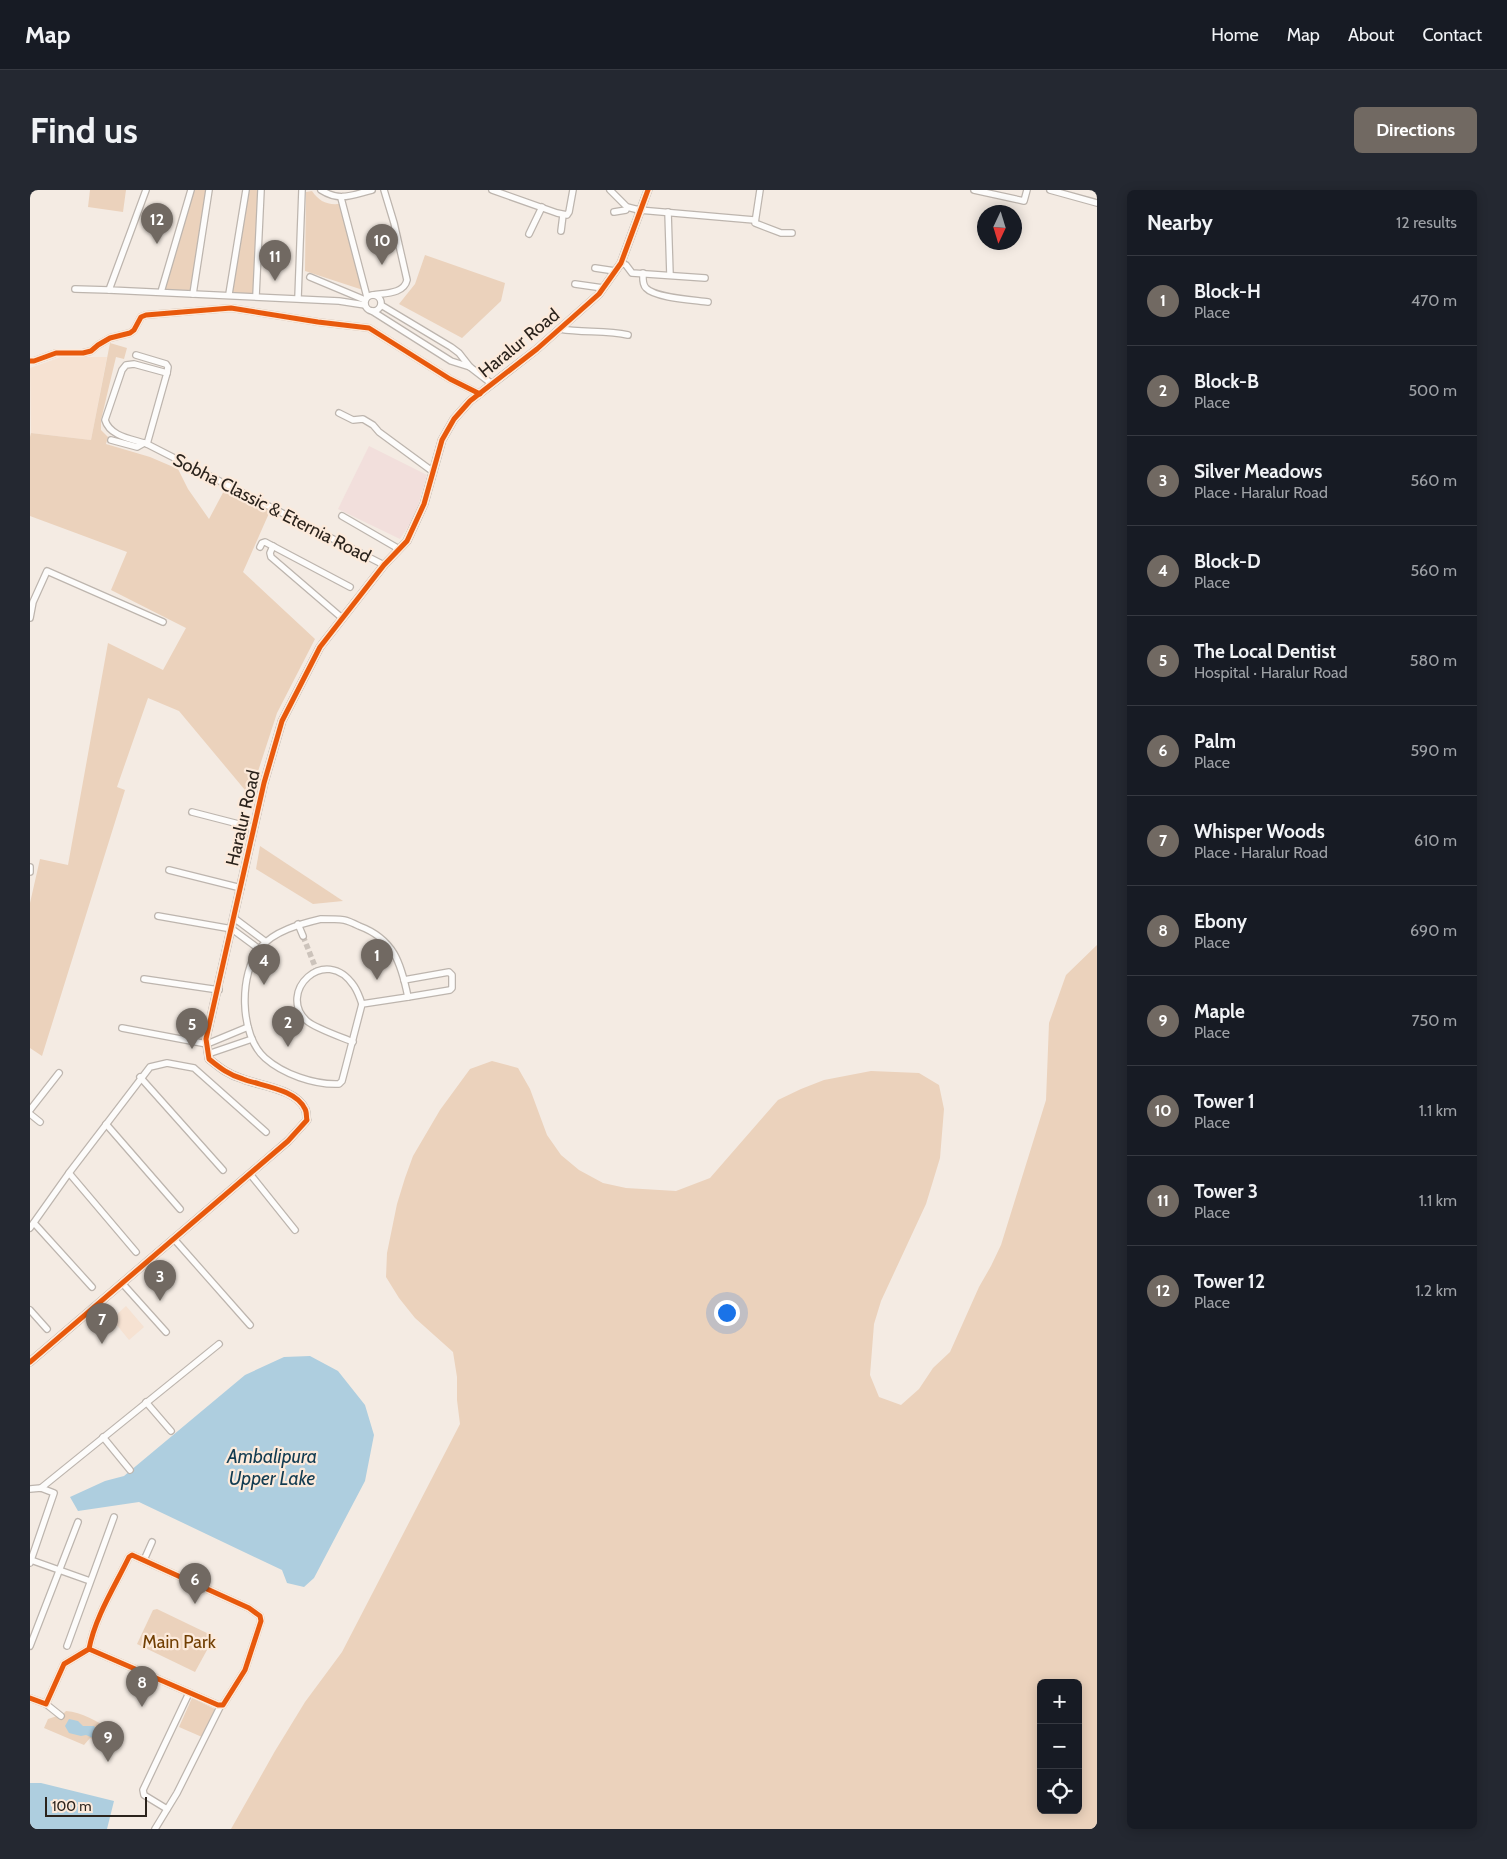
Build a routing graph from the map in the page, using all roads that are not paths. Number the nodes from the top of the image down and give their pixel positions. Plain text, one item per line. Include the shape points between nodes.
1 (146, 190) edge
2 (191, 190) edge
3 (209, 190) edge
4 (246, 190) edge
5 (261, 190) edge
6 (302, 190) edge
7 (321, 190) edge
8 (372, 190) edge
9 (384, 190) edge
10 (492, 190) edge
11 (572, 190) edge
12 (610, 190) edge
13 (648, 190) edge
14 (760, 190) edge
15 (974, 190) edge
16 (1027, 190) edge
17 (1050, 190) edge
18 (341, 198) junction
19 (1097, 203) edge
20 (542, 207) junction
21 (627, 207) junction
22 (639, 210) junction
23 (614, 212) dead end
24 (668, 212) junction
25 (563, 214) junction
26 (754, 220) junction
27 (561, 231) dead end
28 (792, 233) dead end
29 (529, 234) dead end
30 (621, 263) junction
31 (595, 268) dead end
32 (615, 271) junction
33 (642, 273) junction
34 (670, 274) junction
35 (310, 277) dead end
36 (705, 278) dead end
37 (575, 284) dead end
38 (603, 288) junction
39 (75, 289) dead end
40 (109, 290) junction
41 (161, 292) junction
42 (193, 294) junction
43 (229, 294) junction
44 (256, 296) junction
45 (298, 298) junction
46 (367, 299) junction
47 (708, 302) dead end
48 (381, 305) junction
49 (372, 311) junction
50 (560, 329) junction
51 (628, 334) dead end
52 (136, 355) dead end
53 (30, 361) edge
54 (470, 367) junction
55 (167, 373) junction
56 (492, 384) junction
57 (480, 394) junction
58 (339, 413) dead end
59 (110, 440) dead end
60 (146, 444) junction
61 (432, 471) junction
62 (342, 516) dead end
63 (273, 546) junction
64 (260, 547) dead end
65 (399, 549) junction
66 (384, 565) junction
67 (350, 587) dead end
68 (30, 618) edge
69 (342, 618) junction
70 (163, 622) dead end
71 (192, 812) dead end
72 (254, 828) junction
73 (30, 867) edge
74 (169, 870) dead end
75 (30, 872) edge
76 (241, 888) junction
77 (158, 916) dead end
78 (234, 918) junction
79 (298, 924) junction
80 (232, 929) junction
81 (303, 936) tunnel mouth
82 (266, 942) junction
83 (259, 949) junction
84 (144, 979) dead end
85 (404, 980) junction
86 (218, 990) junction
87 (408, 997) junction
88 (362, 1004) junction
89 (248, 1027) junction
90 (122, 1028) dead end
91 (252, 1039) junction
92 (352, 1042) junction
93 (207, 1044) junction
94 (208, 1054) junction
95 (58, 1073) dead end
96 (140, 1077) junction
97 (30, 1110) edge
98 (30, 1114) edge
99 (40, 1122) dead end
100 (106, 1124) junction
101 (266, 1132) dead end
102 (223, 1170) dead end
103 (69, 1173) junction
104 (250, 1174) junction
105 (180, 1209) dead end
106 (32, 1225) edge
107 (295, 1230) dead end
108 (174, 1239) junction
109 (136, 1252) dead end
110 (122, 1283) junction
111 (92, 1288) dead end
112 (30, 1310) edge
113 (250, 1324) dead end
114 (47, 1329) dead end
115 (166, 1332) dead end
116 (219, 1344) dead end
117 (30, 1362) edge
118 (146, 1402) junction
119 (171, 1431) dead end
120 (103, 1437) junction
121 (130, 1470) dead end
122 (41, 1488) junction
123 (30, 1489) edge
124 (114, 1517) dead end
125 (78, 1522) dead end
126 (152, 1542) dead end
127 (144, 1560) junction
128 (31, 1561) edge
129 (59, 1570) junction
130 (90, 1581) junction
131 (30, 1646) edge
132 (67, 1646) dead end
133 (88, 1649) junction
134 (189, 1693) junction
135 (30, 1698) edge
136 (46, 1704) junction
137 (220, 1706) junction
138 (60, 1716) dead end
139 (167, 1809) junction
140 (154, 1829) edge

1 - 40 street
2 - 41 street
3 - 42 street
4 - 43 street
5 - 44 street
6 - 45 street
7 - 18 street
8 - 18 street
9 - 46 street via 407,280 406,287
10 - 20 street
11 - 25 street via 570,212
12 - 21 street
13 - 22 street, Haralur Road
14 - 26 street
15 - 16 street via 1024,201
17 - 19 street
18 - 46 street
20 - 25 street
20 - 29 street
21 - 22 street
21 - 23 street
22 - 24 street
22 - 30 street, Haralur Road
24 - 26 street
24 - 34 street
25 - 27 street
26 - 28 street via 755,224 781,233
30 - 32 street, Haralur Road
30 - 33 street via 632,272
31 - 32 street
32 - 38 street, Haralur Road
33 - 34 street
33 - 47 street via 647,290
34 - 36 street
35 - 46 street
37 - 38 street
38 - 50 street, Haralur Road
39 - 40 street
40 - 41 street
41 - 42 street
42 - 43 street
43 - 44 street
44 - 45 street
45 - 46 street
46 - 48 street via 380,298
46 - 49 street via 367,309
48 - 49 street
48 - 54 street via 451,347
49 - 54 street via 451,361
50 - 51 street
50 - 56 street, Haralur Road
52 - 55 street via 166,364
53 - 57 street via 56,353 91,351 110,338 130,333 146,315 231,308 369,328
54 - 56 street
55 - 60 street
55 - 60 street, Sobha Classic & Eternia Road via 130,364 123,367 105,420 114,433
56 - 57 street, Haralur Road
57 - 61 street, Haralur Road via 447,429
58 - 61 street via 352,420 361,419 373,424 379,432
59 - 60 street via 137,447
60 - 66 street, Sobha Classic & Eternia Road
61 - 65 street, Haralur Road via 417,522
62 - 65 street
63 - 64 street via 264,542
63 - 67 street
63 - 69 street via 271,557
65 - 66 street, Haralur Road
66 - 69 street, Haralur Road
68 - 70 street via 33,602 47,571
69 - 72 street, Haralur Road via 320,647 282,721
71 - 72 street
72 - 76 street, Haralur Road
73 - 75 street
74 - 76 street
76 - 78 street, Haralur Road
77 - 80 street
78 - 80 street, Haralur Road
78 - 82 street
79 - 81 street
79 - 82 street
79 - 85 street via 321,919 346,920 368,929 386,942 396,956
80 - 83 street
80 - 86 street, Haralur Road
82 - 83 street
83 - 89 street via 246,979 244,1000
84 - 86 street
85 - 87 street
85 - 87 street via 449,972 452,975 450,990
86 - 93 street, Haralur Road
87 - 88 street
88 - 92 street
88 - 92 street via 349,980 328,968 317,970 304,980 299,990 298,1004 307,1022
89 - 91 street
89 - 93 street
90 - 93 street
91 - 92 street via 264,1057 284,1071 331,1084 342,1081
91 - 94 street
93 - 94 street, Haralur Road
94 - 104 street via 209,1059 224,1071 294,1095 305,1108 307,1120
95 - 97 street
96 - 100 street
96 - 101 street via 150,1067 167,1063 194,1068
96 - 102 street
98 - 99 street
100 - 103 street
100 - 105 street
103 - 106 street
103 - 109 street
104 - 107 street
104 - 108 street
106 - 111 street
108 - 110 street
108 - 113 street
110 - 115 street
110 - 117 street
112 - 114 street
116 - 118 street
118 - 119 street
118 - 120 street
120 - 121 street
120 - 122 street
122 - 123 street
122 - 128 street via 54,1493
124 - 130 street
125 - 129 street
126 - 127 street
127 - 133 street via 130,1557
127 - 137 street via 260,1616 260,1626 245,1670
128 - 129 street
129 - 130 street
129 - 131 street
130 - 132 street
133 - 134 street
133 - 136 street via 64,1664
134 - 137 street
134 - 139 street via 143,1790 144,1795
135 - 136 street
136 - 138 street
137 - 139 street
139 - 140 street

